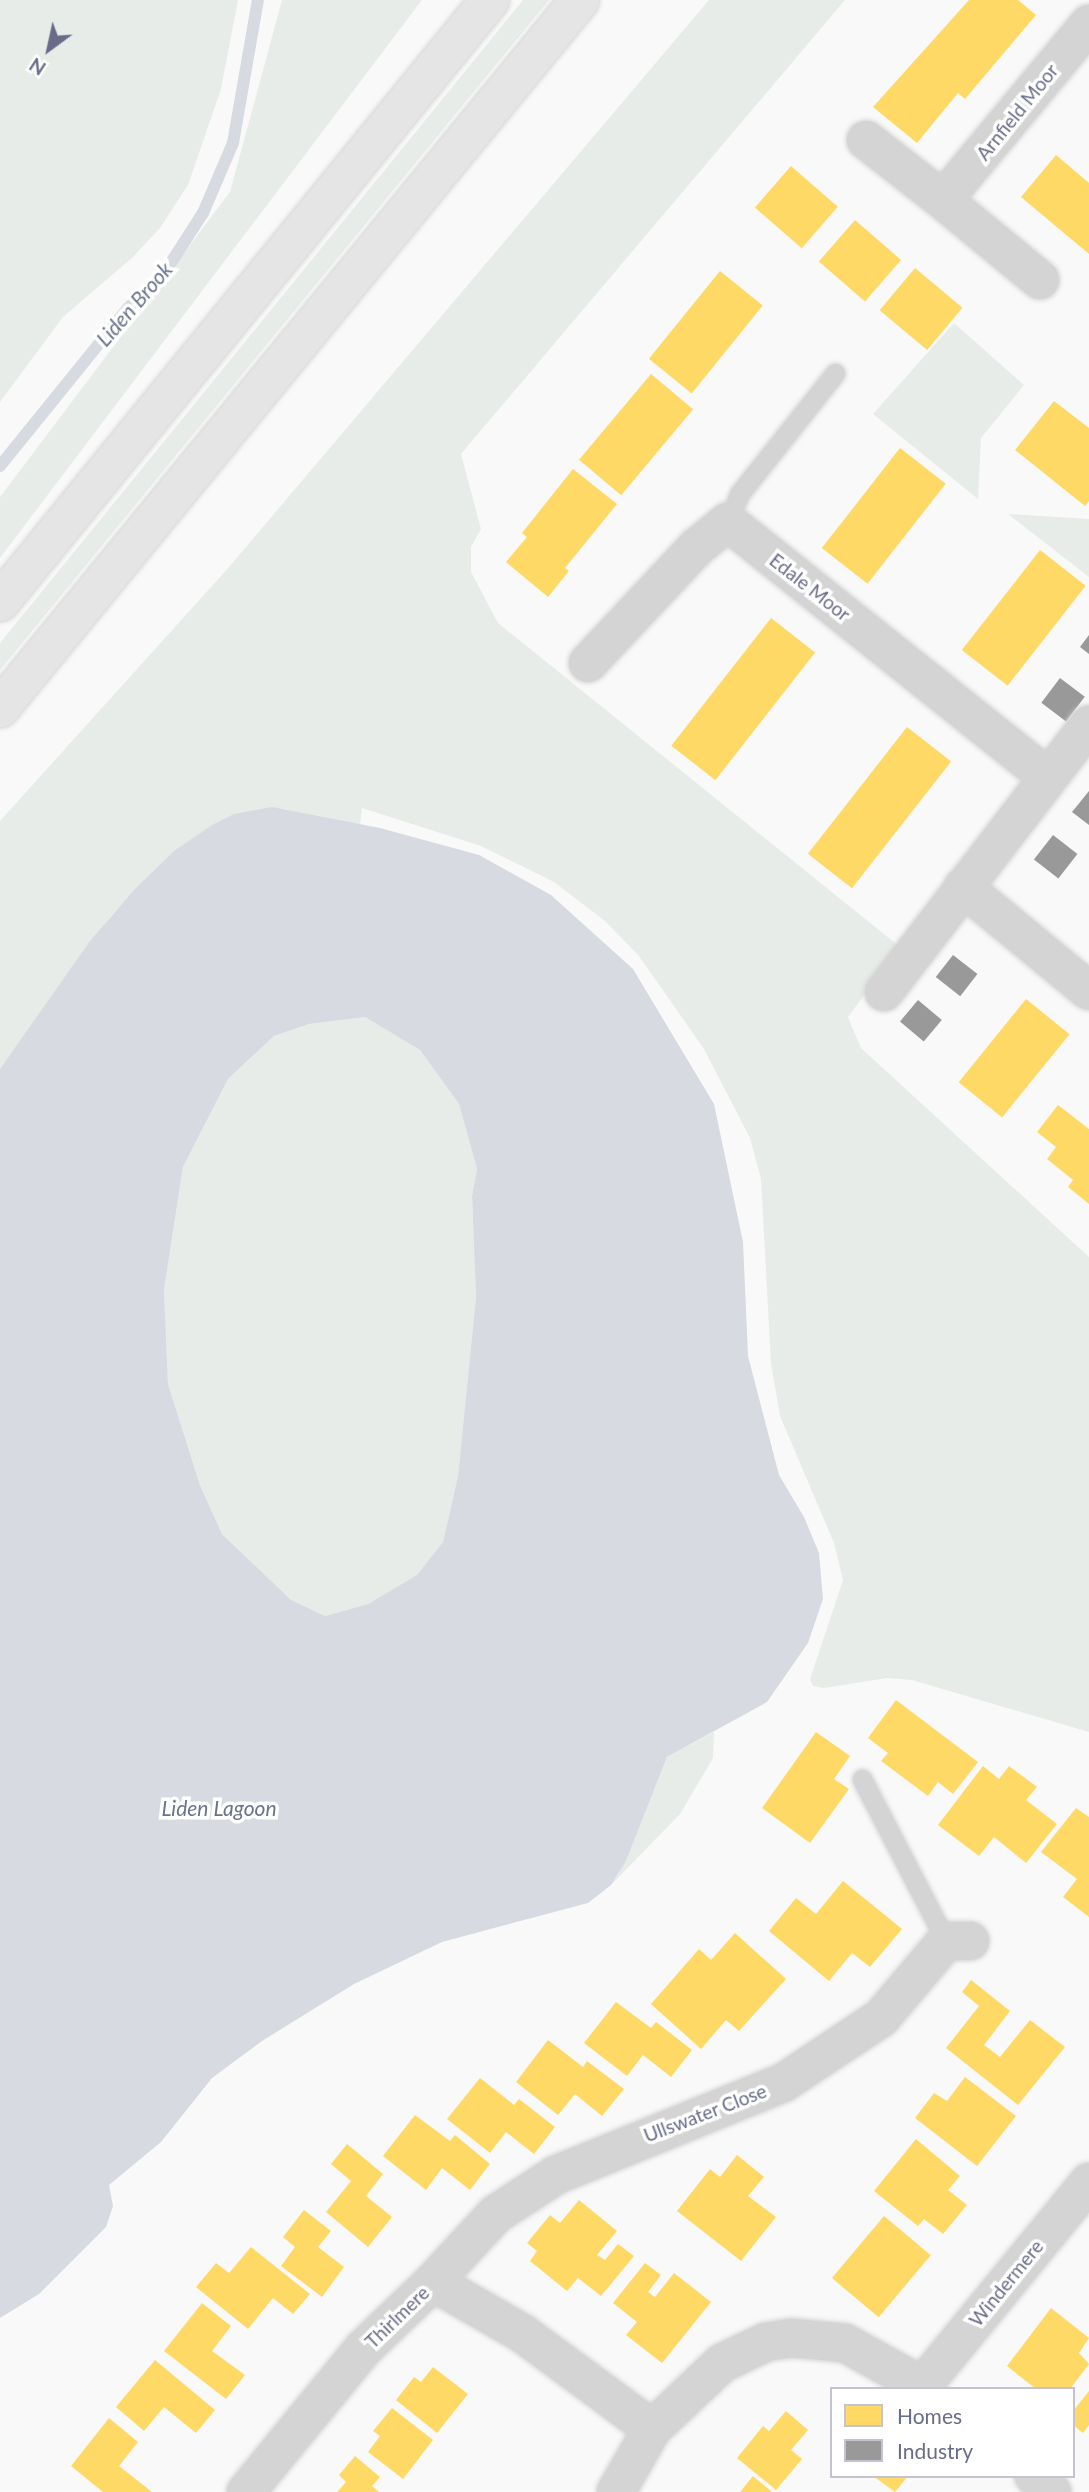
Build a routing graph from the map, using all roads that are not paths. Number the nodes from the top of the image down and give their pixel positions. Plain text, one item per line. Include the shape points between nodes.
1 (478, 0) edge
2 (490, 0) edge
3 (580, 0) edge
4 (606, 0) edge
5 (1083, 42) edge
6 (421, 84) junction
7 (481, 122) junction
8 (866, 140) dead end
9 (943, 200) junction
10 (1040, 280) dead end
11 (835, 373) dead end
12 (728, 522) junction
13 (0, 602) edge
14 (587, 663) dead end
15 (0, 708) edge
16 (1089, 725) edge
17 (1047, 777) junction
18 (963, 887) junction
19 (1089, 991) edge
20 (884, 992) dead end
21 (862, 1779) dead end
22 (958, 1941) joint
23 (1089, 2182) edge
24 (433, 2282) junction
25 (925, 2387) edge
26 (652, 2429) junction
27 (1036, 2478) edge
28 (246, 2492) edge
29 (616, 2492) edge
30 (1052, 2492) edge

1 - 6 highway
2 - 6 highway
3 - 7 highway
4 - 7 highway
5 - 9 street, Arnfield Moor
6 - 13 highway
7 - 15 highway
8 - 9 street
9 - 10 street
11 - 12 lane via 740,493
12 - 14 street via 697,547
12 - 17 street, Edale Moor
16 - 17 street
17 - 18 street
18 - 19 street
18 - 20 street
21 - 22 lane
22 - 24 street, Ullswater Close via 851,2042 783,2083 556,2175 496,2214
23 - 25 street, Windermere
24 - 26 street, Thirlmere via 522,2333
24 - 28 street, Thirlmere via 363,2350
25 - 26 street, Windermere via 845,2343 792,2338 766,2342 722,2363
26 - 29 street, Windermere
27 - 30 street

